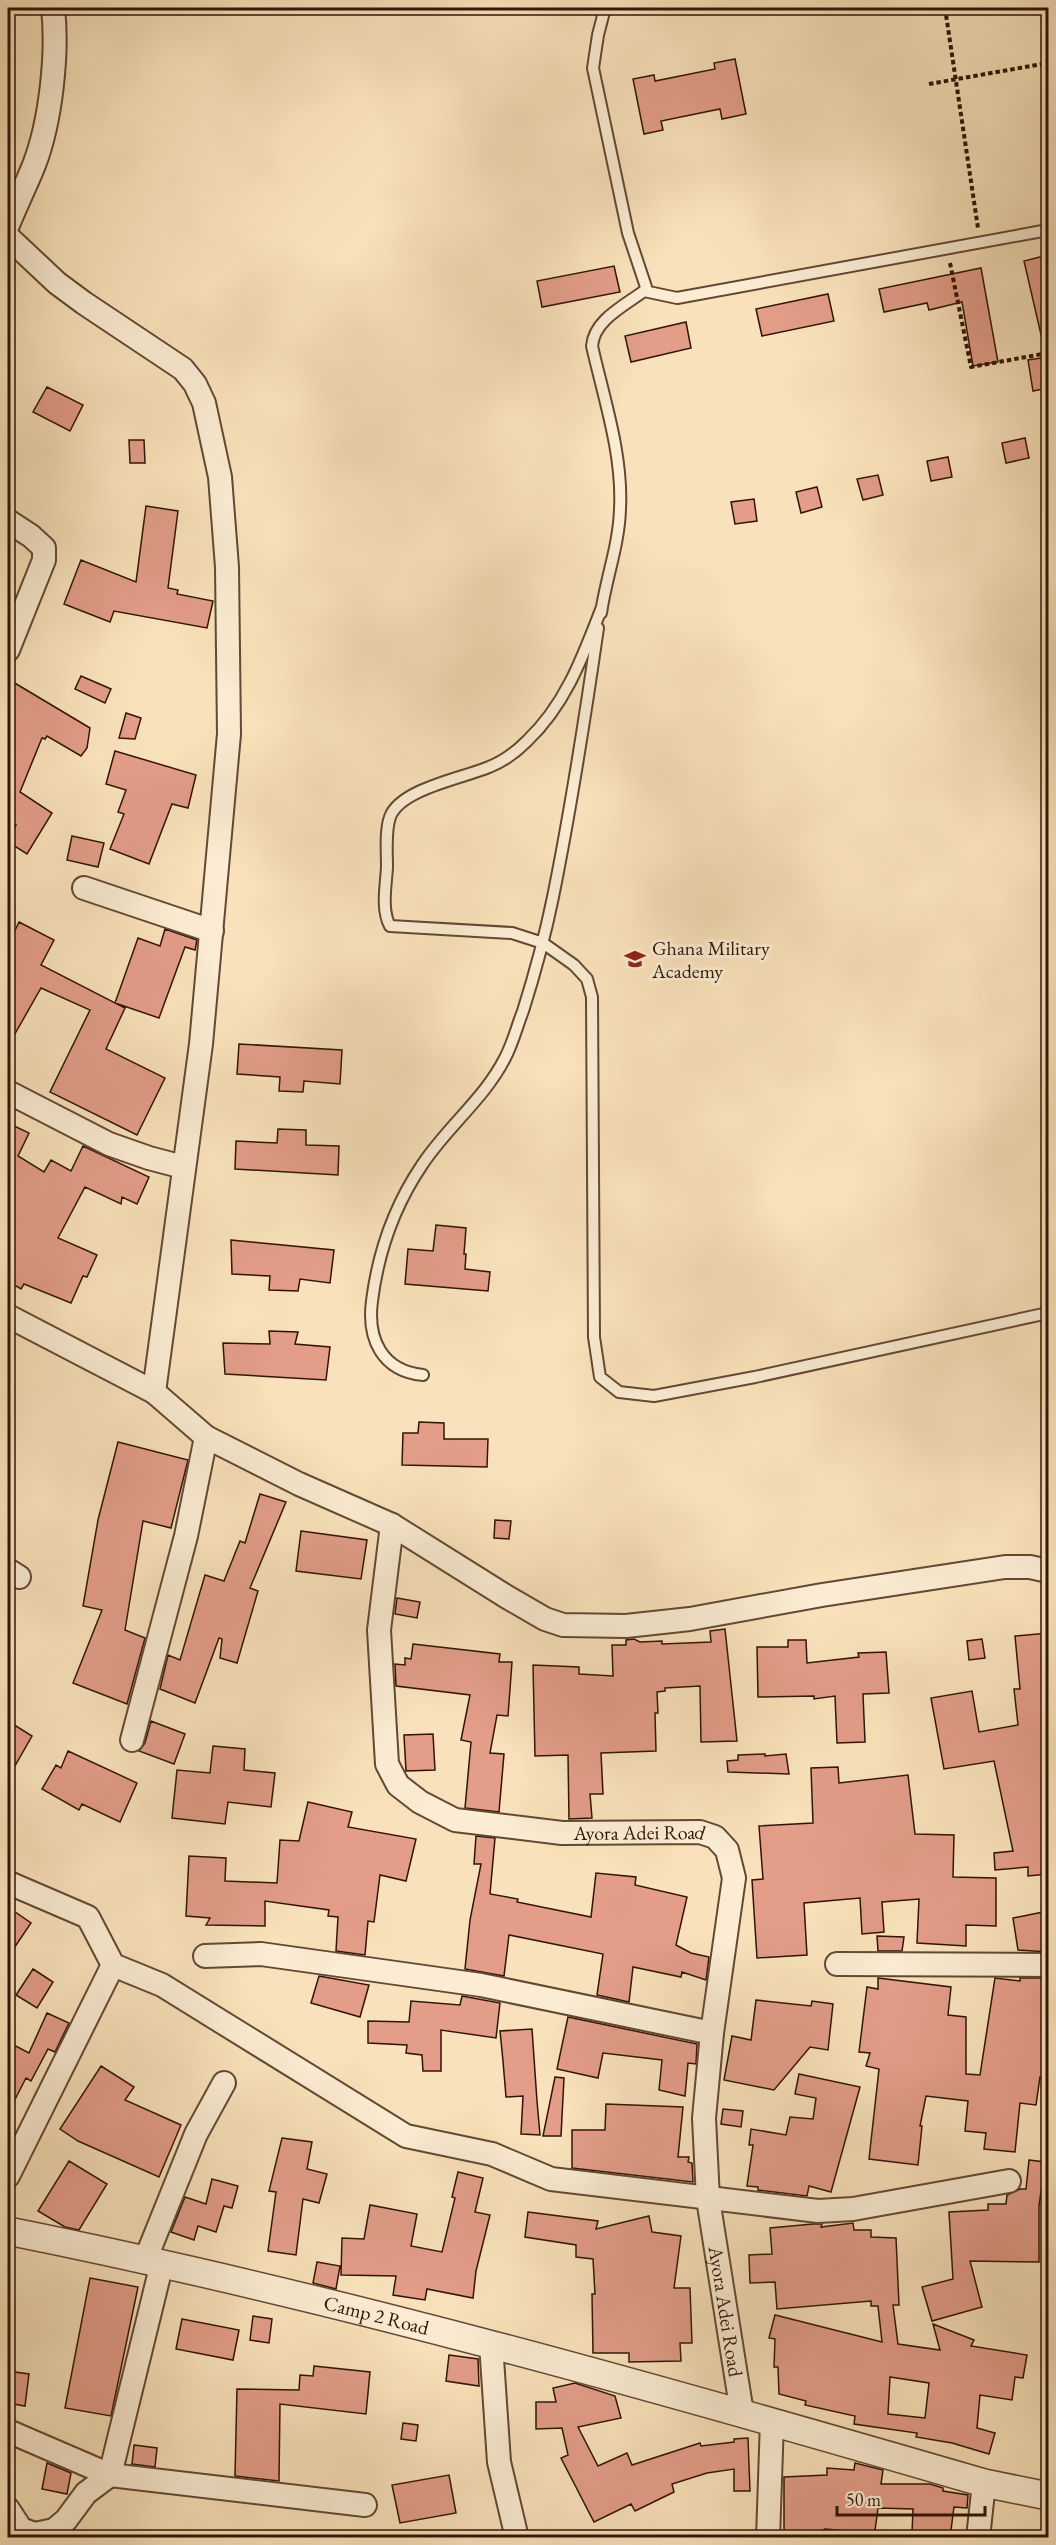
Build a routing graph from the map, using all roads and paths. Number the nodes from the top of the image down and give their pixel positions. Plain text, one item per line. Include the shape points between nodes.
1 (53, 8) edge
2 (605, 8) edge
3 (925, 8) edge
4 (945, 8) edge
5 (918, 10) dead end
6 (1048, 63) edge
7 (956, 80) junction
8 (930, 84) dead end
9 (8, 225) edge
10 (1048, 230) edge
11 (8, 237) edge
12 (980, 243) junction
13 (947, 249) junction
14 (644, 291) junction
15 (1048, 353) edge
16 (8, 521) edge
17 (602, 607) junction
18 (8, 650) edge
19 (84, 888) dead end
20 (212, 931) junction
21 (543, 944) junction
22 (8, 1092) edge
23 (183, 1167) junction
24 (1048, 1313) edge
25 (8, 1316) edge
26 (423, 1375) dead end
27 (154, 1392) junction
28 (206, 1437) junction
29 (392, 1525) junction
30 (1048, 1571) edge
31 (132, 1740) dead end
32 (9, 1882) dead end
33 (205, 1956) dead end
34 (837, 1964) dead end
35 (113, 1965) junction
36 (1048, 1965) edge
37 (712, 2033) junction
38 (224, 2083) dead end
39 (8, 2176) edge
40 (1009, 2181) dead end
41 (708, 2199) junction
42 (8, 2231) edge
43 (154, 2261) junction
44 (492, 2344) junction
45 (742, 2413) junction
46 (772, 2421) junction
47 (8, 2431) edge
48 (110, 2475) junction
49 (984, 2483) junction
50 (1048, 2496) edge
51 (365, 2505) dead end
52 (8, 2509) edge
53 (517, 2538) edge
54 (768, 2538) edge
55 (978, 2538) edge

1 - 9 street via 56,46 48,107 35,163
2 - 14 lane via 594,68
3 - 5 path
4 - 7 path
6 - 7 path
7 - 8 path
7 - 12 path
10 - 12 lane
11 - 20 street via 57,283 183,369 204,403 220,477 229,633 229,734
12 - 13 lane
13 - 14 lane via 677,297
13 - 15 path via 971,367
14 - 17 lane via 599,325 593,336 620,485 616,546
16 - 18 street via 44,548 44,560
17 - 21 lane
17 - 21 lane via 564,696 525,743 492,766 407,797 389,818 386,919 390,926 512,933
19 - 20 street
20 - 23 street
21 - 24 lane via 587,979 592,997 594,1337 600,1377 619,1392 654,1396
21 - 26 lane via 505,1059 422,1164 388,1230 372,1302 373,1337 378,1350 395,1367 407,1374
22 - 23 street via 109,1144
23 - 27 street
25 - 27 street
27 - 28 street
28 - 29 street
28 - 31 street via 186,1536
29 - 30 street via 545,1619 576,1627 690,1619 1005,1567
29 - 37 street, Ayora Adei Road via 379,1630 387,1764 398,1785 455,1820 562,1833 699,1832 715,1837 727,1850 734,1878
32 - 35 street via 88,1917
33 - 37 street via 261,1954 481,1985
34 - 36 street
35 - 39 street
35 - 41 street via 162,1985 406,2136 492,2154 551,2179
37 - 41 street, Ayora Adei Road via 704,2118
38 - 43 street via 196,2134
40 - 41 street via 832,2211
41 - 45 street, Ayora Adei Road
42 - 43 street, Camp 2 Road
43 - 44 street, Camp 2 Road
43 - 48 street
44 - 45 street, Camp 2 Road
44 - 53 street via 499,2462
45 - 46 street, Camp 2 Road
46 - 49 street, Camp 2 Road
46 - 54 street
47 - 48 street
48 - 51 street
48 - 52 street via 86,2493 54,2530 35,2534 21,2529
49 - 50 street, Camp 2 Road
49 - 55 street

